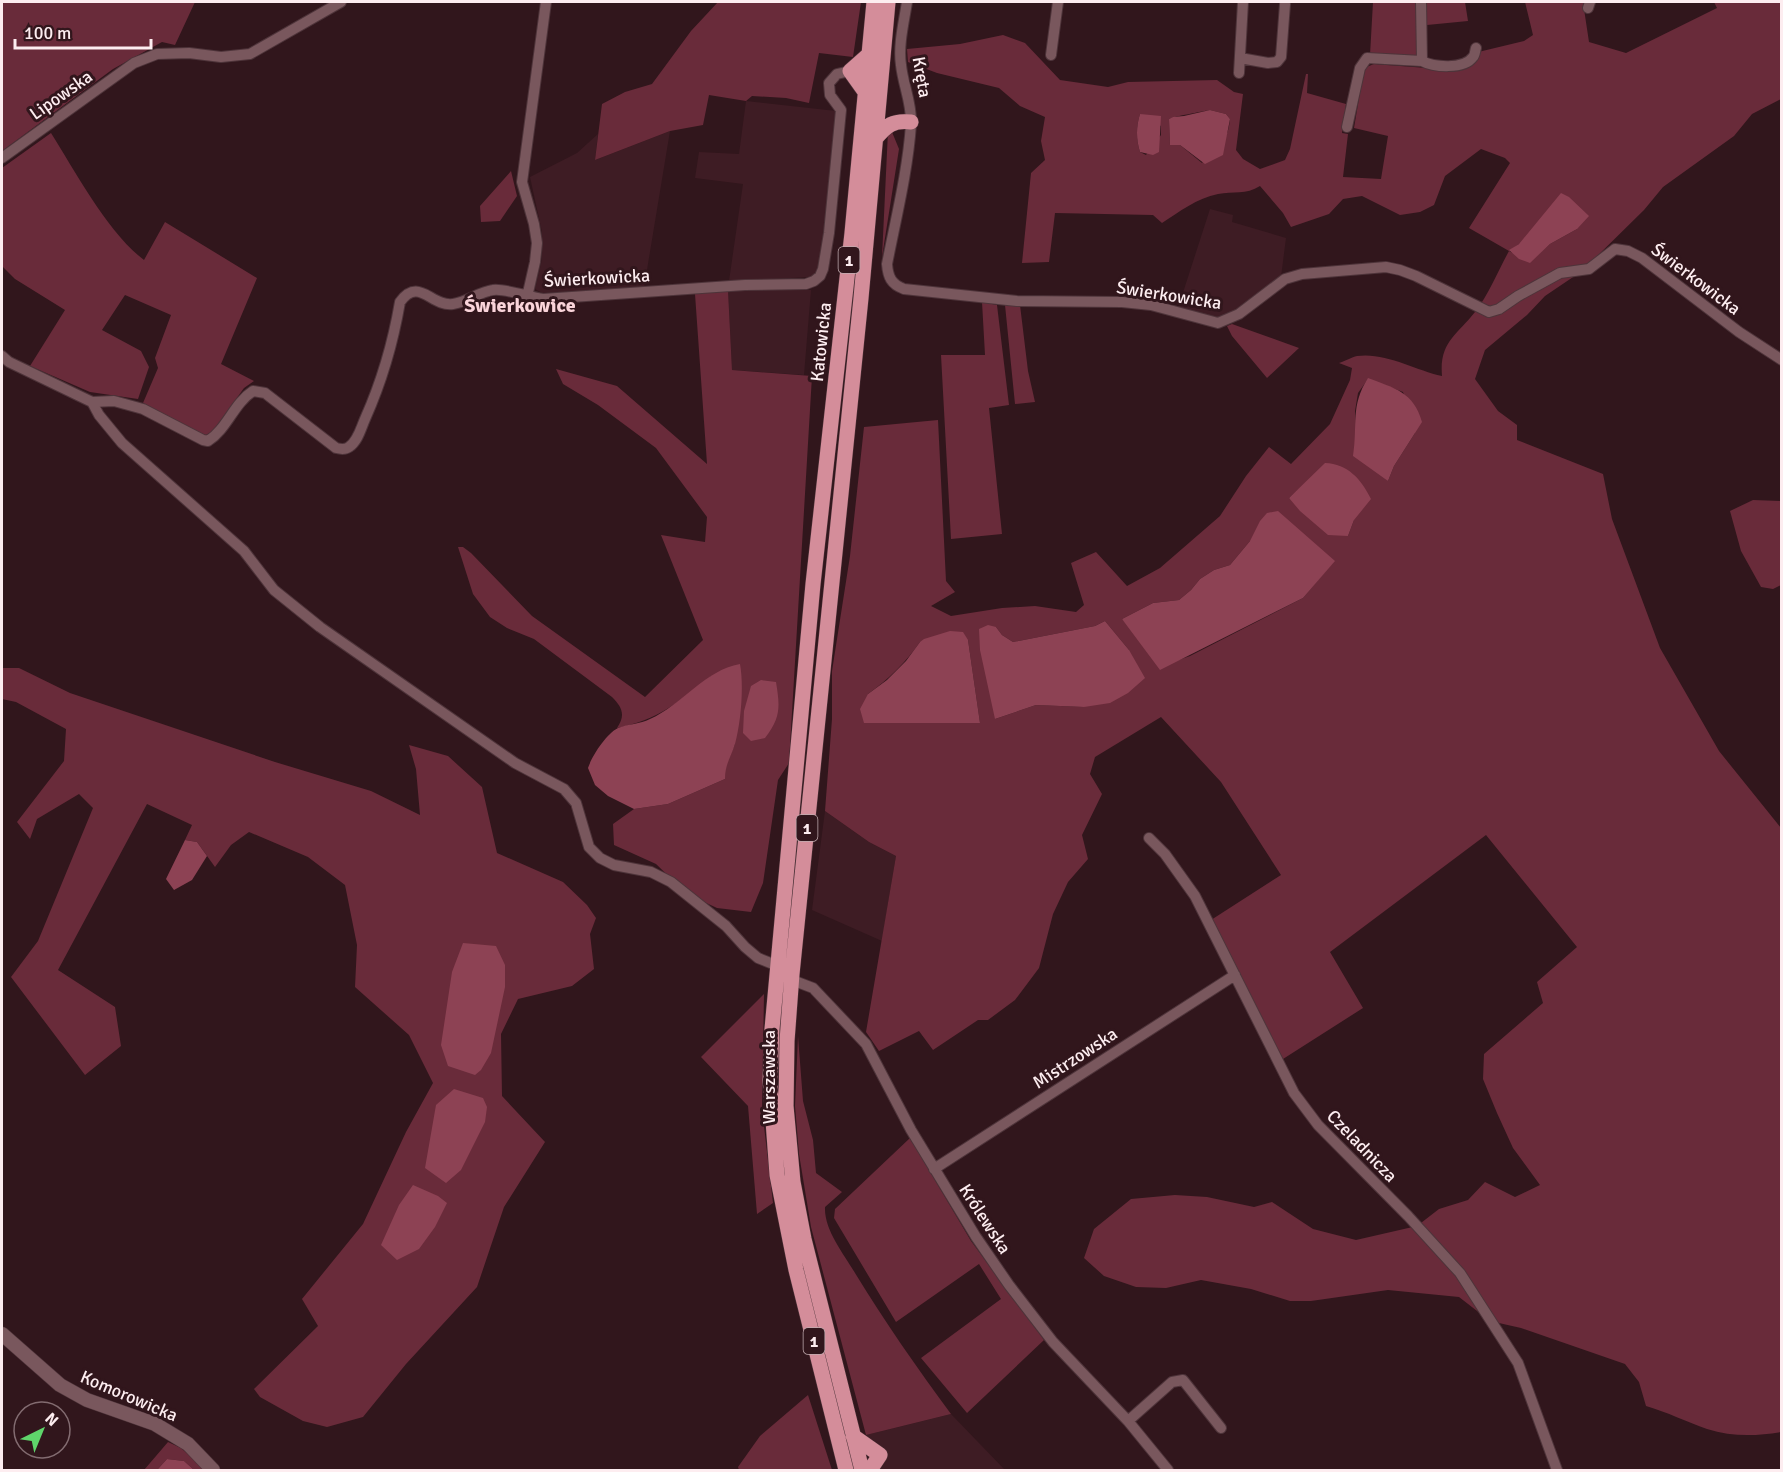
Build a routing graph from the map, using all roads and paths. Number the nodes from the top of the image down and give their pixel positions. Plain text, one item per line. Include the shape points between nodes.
1 (341, 2) edge
2 (546, 2) edge
3 (874, 2) edge
4 (888, 2) edge
5 (907, 2) edge
6 (1058, 2) edge
7 (1243, 2) edge
8 (1421, 2) edge
9 (1285, 4) dead end
10 (1476, 48) dead end
11 (868, 55) junction
12 (1051, 55) dead end
13 (1240, 58) junction
14 (1422, 61) junction
15 (850, 71) junction
16 (1239, 73) dead end
17 (865, 92) junction
18 (911, 122) junction
19 (1347, 127) dead end
20 (875, 139) junction
21 (2, 158) edge
22 (527, 297) junction
23 (2, 356) edge
24 (1782, 360) edge
25 (92, 402) junction
26 (822, 676) joint
27 (804, 686) joint
28 (1149, 837) dead end
29 (778, 966) junction
30 (1235, 975) junction
31 (792, 980) junction
32 (934, 1169) junction
33 (2, 1334) edge
34 (1128, 1421) junction
35 (1221, 1428) dead end
36 (853, 1436) junction
37 (213, 1470) edge
38 (846, 1470) edge
39 (862, 1470) edge
40 (870, 1470) edge
41 (1168, 1470) edge
42 (1557, 1470) edge

1 - 21 street, Lipowska via 250,54 157,54 134,63
2 - 22 street via 522,182 537,243
3 - 11 main road, Katowicka / 1
4 - 20 main road, Katowicka / 1
5 - 18 street, Kręta via 900,55
6 - 12 street
7 - 13 street
8 - 14 street
9 - 13 street via 1281,57 1277,62
10 - 14 street via 1465,63 1431,66
11 - 15 main road
11 - 17 main road, Katowicka / 1
13 - 16 street
14 - 19 street via 1367,58 1359,68
15 - 17 main road
15 - 22 street, Świerkowicka via 837,74 829,83 830,95 841,110 824,269 814,281
17 - 27 main road, Katowicka / 1
18 - 20 main road via 891,123
18 - 24 street, Świerkowicka via 887,264 890,280 904,289 1017,301 1141,304 1218,323 1239,314 1285,279 1386,267 1416,276 1489,312 1560,273 1589,268 1615,249 1642,258 1738,332
20 - 26 main road, Katowicka / 1
22 - 25 street, Świerkowicka via 494,290 453,304 421,292 406,293 400,302 386,366 373,402 357,438 344,449 336,448 265,393 253,391 246,396 207,441 138,407 114,401
23 - 25 street, Świerkowicka
25 - 29 street via 129,450 244,551 274,590 320,627 515,763 564,789 576,803 589,847 600,858 614,865 651,872 671,882 726,926 758,958
26 - 31 main road, Warszawska / 1
27 - 29 main road, Warszawska / 1
28 - 30 street, Czeladnicza via 1195,896
29 - 38 main road, Warszawska / 1 via 770,1080 777,1175 796,1270
30 - 32 street, Mistrzowska
30 - 42 street, Czeladnicza via 1294,1093 1318,1125 1460,1273 1518,1363
31 - 32 street, Królewska via 813,988 866,1044
31 - 36 main road, Warszawska / 1 via 786,1106 794,1182
32 - 34 street, Królewska via 1009,1285 1053,1342
33 - 37 street, Komorowicka via 73,1394 155,1424 188,1444
34 - 35 street via 1172,1382 1183,1380
34 - 41 street, Królewska
36 - 39 main road, Warszawska / 1
36 - 40 main road via 880,1455

